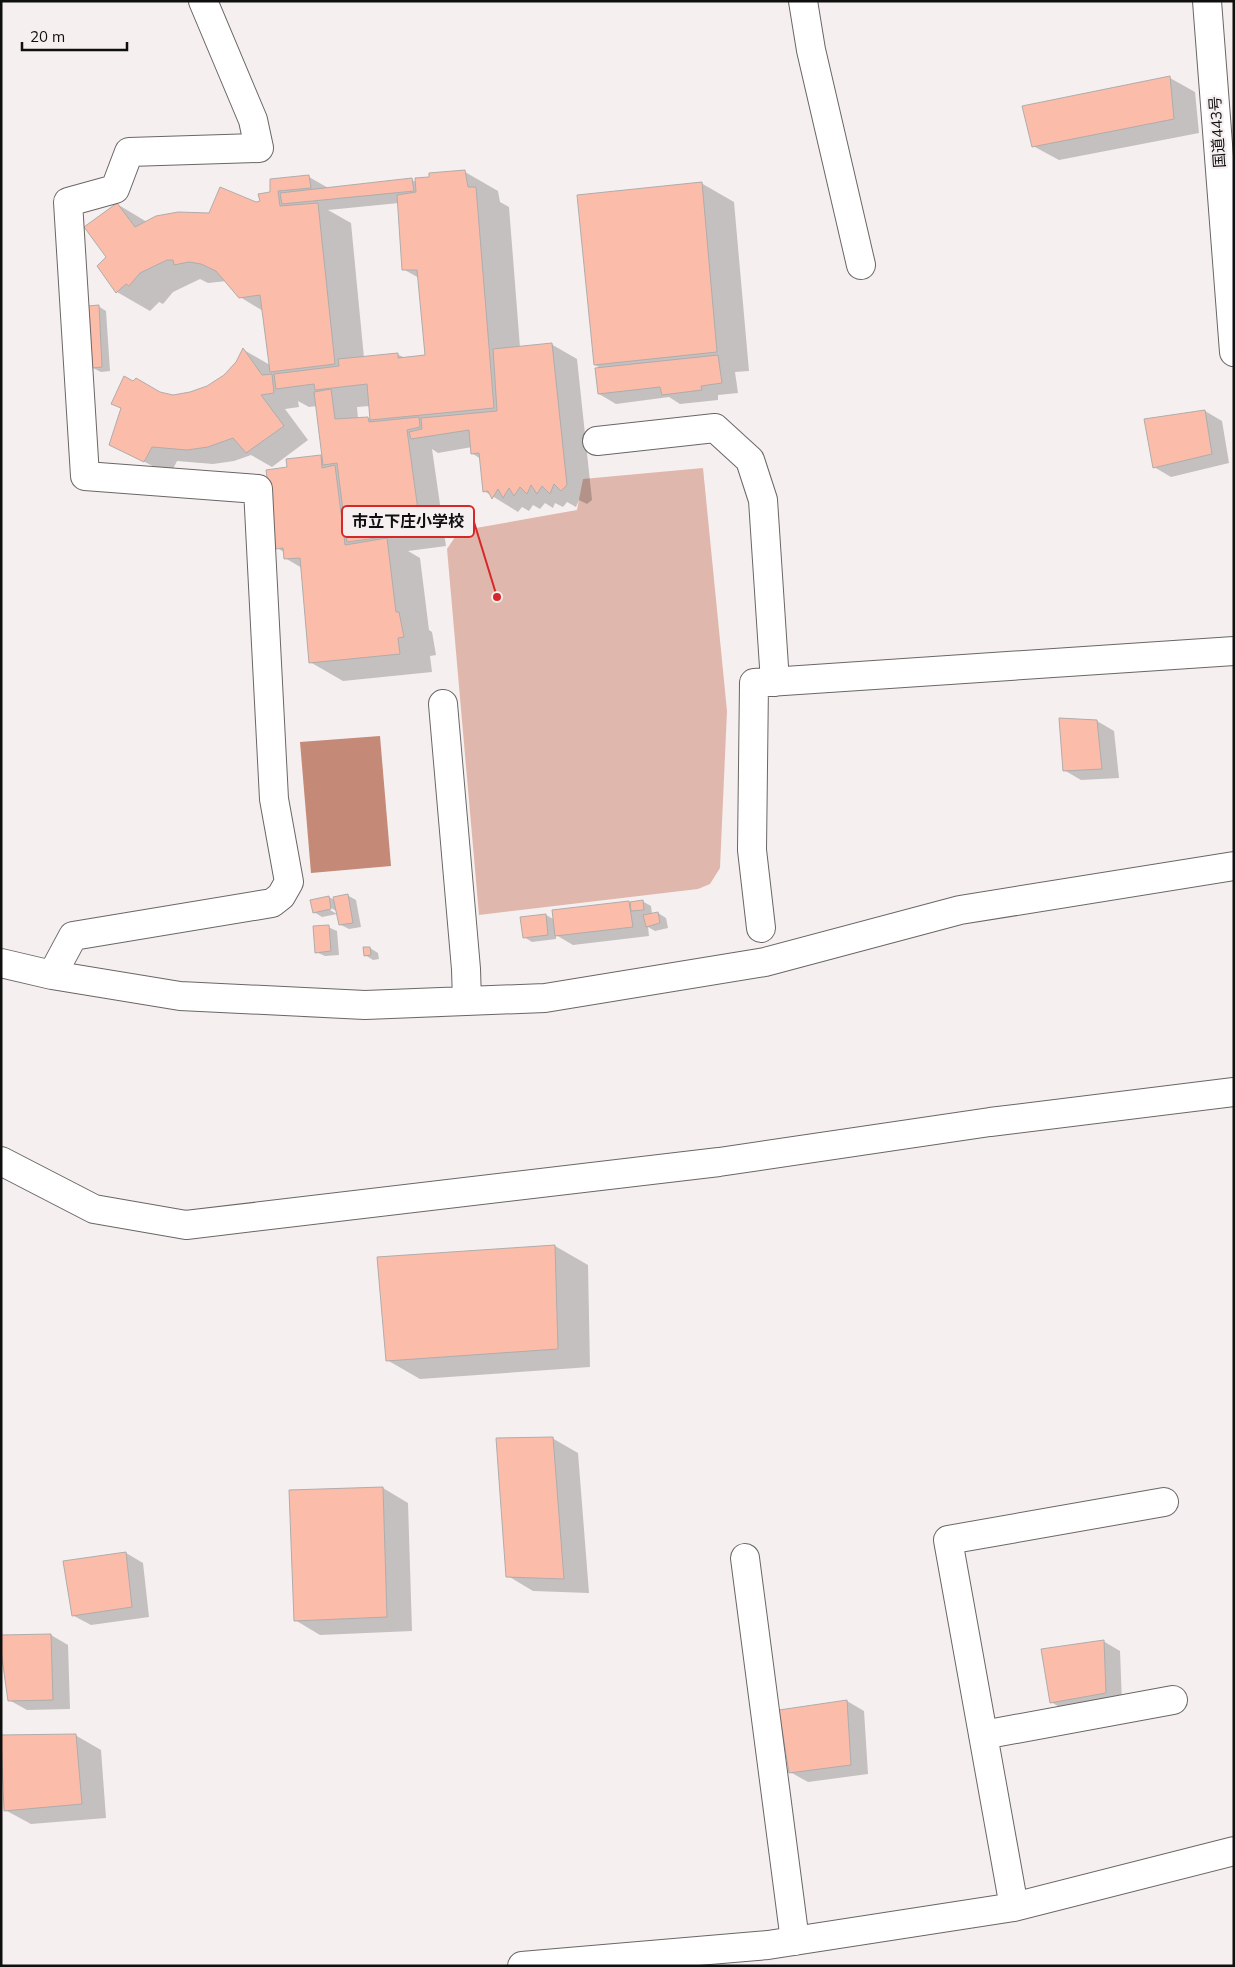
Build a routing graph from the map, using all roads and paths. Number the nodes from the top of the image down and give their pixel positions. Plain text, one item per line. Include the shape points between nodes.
1 (202, 1) edge
2 (803, 1) edge
3 (1207, 1) edge
4 (861, 265) dead end
5 (1234, 352) edge
6 (597, 441) dead end
7 (1234, 651) edge
8 (765, 682) junction
9 (443, 704) dead end
10 (1234, 866) edge
11 (761, 928) dead end
12 (1, 963) edge
13 (52, 975) junction
14 (467, 1001) junction
15 (1234, 1092) edge
16 (1, 1160) edge
17 (1164, 1502) dead end
18 (745, 1558) dead end
19 (1173, 1700) dead end
20 (983, 1735) junction
21 (1234, 1852) edge
22 (1014, 1907) junction
23 (795, 1940) junction
24 (531, 1965) edge

1 - 13 main road via 253,120 259,148 129,152 115,189 68,202 86,476 258,489 274,800 289,882 281,896 272,902 73,936
2 - 4 main road via 811,50
3 - 5 main road, 国道443号
6 - 8 main road via 715,428 750,460 763,500
7 - 8 main road
8 - 11 main road via 752,850
9 - 14 main road
10 - 14 main road via 960,910 765,962 545,998
12 - 13 main road
13 - 14 main road via 180,996 365,1005
15 - 16 main road via 990,1122 719,1162 186,1225 94,1209
17 - 20 main road via 948,1540
18 - 23 main road
19 - 20 main road
20 - 22 main road
21 - 22 main road
22 - 23 main road
23 - 24 main road

